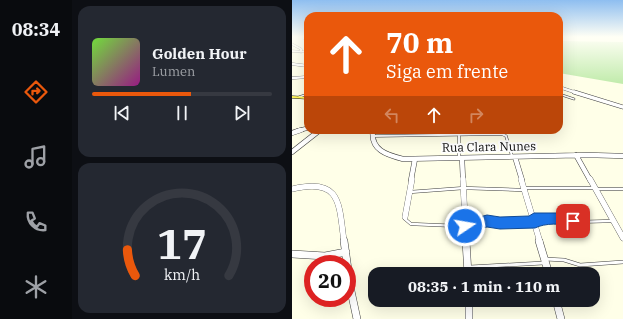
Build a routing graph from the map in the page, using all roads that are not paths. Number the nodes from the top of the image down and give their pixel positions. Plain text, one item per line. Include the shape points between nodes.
1 (292, 64) edge
2 (304, 66) edge
3 (304, 77) edge
4 (292, 78) edge
5 (563, 88) edge
6 (304, 95) edge
7 (563, 95) edge
8 (292, 97) edge
9 (299, 97) junction
10 (304, 98) edge
11 (574, 99) dead end
12 (623, 107) edge
13 (304, 129) edge
14 (292, 133) edge
15 (315, 134) edge
16 (459, 134) junction
17 (372, 136) joint
18 (292, 152) edge
19 (576, 155) junction
20 (623, 156) edge
21 (513, 157) junction
22 (461, 158) junction
23 (414, 159) junction
24 (464, 188) junction
25 (292, 189) edge
26 (525, 189) junction
27 (595, 189) junction
28 (623, 189) edge
29 (409, 192) junction
30 (405, 218) joint
31 (534, 220) junction
32 (613, 221) junction
33 (465, 226) junction
34 (623, 238) edge
35 (346, 252) junction
36 (292, 254) edge
37 (546, 261) junction
38 (623, 262) edge
39 (468, 267) joint
40 (547, 267) edge
41 (469, 307) edge
42 (558, 307) edge
43 (357, 319) edge
44 (469, 319) edge
45 (561, 319) edge

1 - 2 street
3 - 4 street
5 - 12 street
6 - 9 lane
7 - 11 lane
8 - 9 main road
9 - 10 main road
13 - 14 street
15 - 18 street
16 - 17 lane
16 - 21 lane via 504,134
16 - 22 lane
17 - 23 street, Rua Clara Nunes via 375,145 383,153 403,159
19 - 20 street, Rua Clara Nunes
19 - 21 street, Rua Clara Nunes
19 - 27 street
21 - 22 street, Rua Clara Nunes
21 - 26 street
22 - 23 street, Rua Clara Nunes
22 - 24 street
23 - 29 street
24 - 26 lane
24 - 29 lane
24 - 33 street
25 - 35 street via 318,185 332,192 339,203
26 - 27 lane
26 - 31 street
27 - 28 lane
27 - 32 street
29 - 30 street
30 - 33 lane via 407,222 414,224
31 - 32 lane
31 - 33 lane via 500,223 487,221
31 - 37 street
32 - 34 street
33 - 39 street
35 - 36 street via 325,256
35 - 43 street
37 - 38 lane via 564,260 580,265
37 - 39 lane
37 - 40 street
41 - 44 street
42 - 45 street

